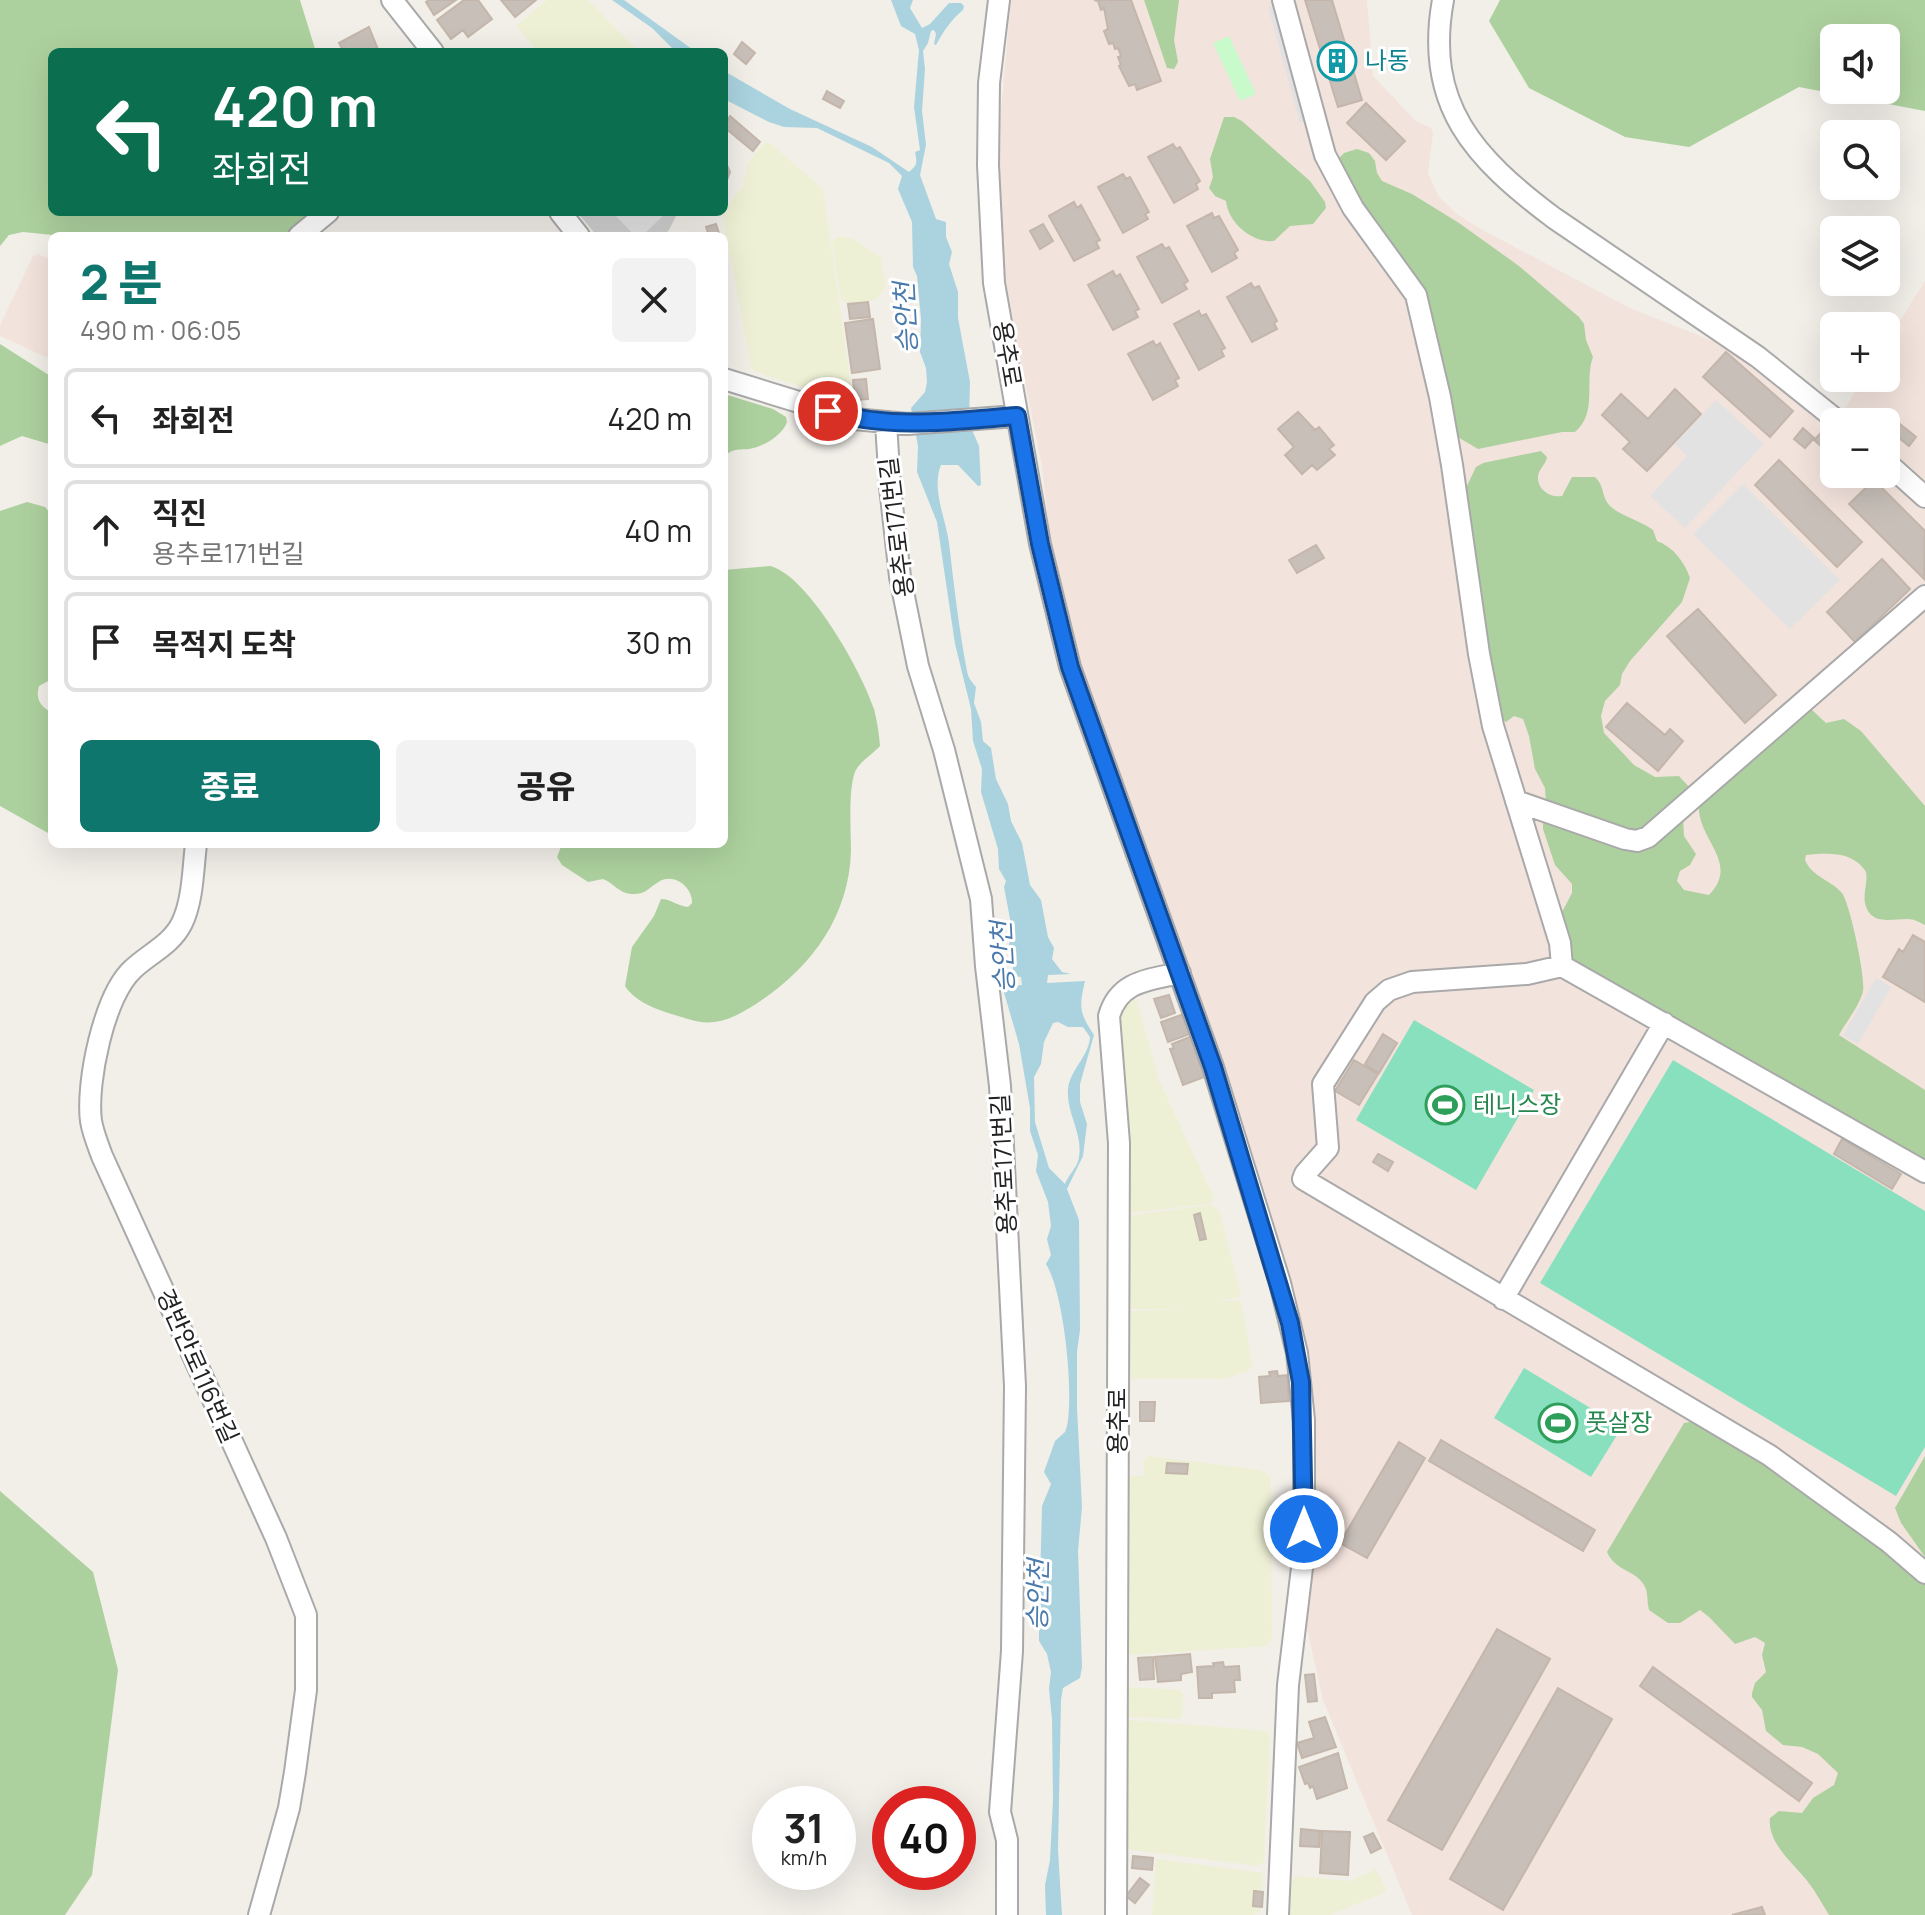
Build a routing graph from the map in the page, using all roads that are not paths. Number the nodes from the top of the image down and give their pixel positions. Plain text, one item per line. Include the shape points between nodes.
1 (392, 0) edge
2 (999, 0) edge
3 (1283, 0) edge
4 (1443, 0) edge
5 (430, 48) edge
6 (323, 216) edge
7 (563, 216) edge
8 (304, 232) edge
9 (576, 232) edge
10 (728, 380) edge
11 (1822, 408) edge
12 (1017, 416) junction
13 (886, 423) junction
14 (1900, 475) edge
15 (1925, 497) edge
16 (1925, 596) edge
17 (1516, 801) junction
18 (195, 848) edge
19 (1562, 966) junction
20 (1180, 973) junction
21 (1664, 1023) junction
22 (1925, 1172) edge
23 (1503, 1299) junction
24 (1925, 1573) edge
25 (259, 1915) edge
26 (1007, 1915) edge
27 (1116, 1915) edge
28 (1278, 1915) edge

1 - 5 street
2 - 12 street, 용추로 via 989,83 988,165 994,283
3 - 17 street via 1325,155 1353,208 1416,295 1440,397 1493,726
4 - 11 street via 1438,54 1446,96 1456,119 1491,162 1554,218 1758,357
6 - 8 street
7 - 9 street
10 - 13 street, 용추로171번길 via 854,419
12 - 13 street, 용추로171번길
12 - 20 street, 용추로 via 1070,667
13 - 26 street, 용추로171번길 via 900,577 981,899 1000,1086 1015,1386 1012,1651 1000,1812 1007,1840
14 - 15 street
16 - 17 street via 1648,837 1625,839
17 - 19 street via 1560,943
18 - 25 street, 경반안로116번길 via 183,922 163,947 132,969 108,1015 94,1069 91,1121 306,1615 306,1690 295,1772
19 - 21 street
19 - 23 street via 1527,974 1412,982 1381,996 1323,1084 1328,1148 1303,1179
20 - 27 street, 용추로 via 1123,990 1109,1016 1119,1158
20 - 28 street, 용추로 via 1280,1283 1301,1382 1304,1551 1288,1685
21 - 22 street
21 - 23 street
23 - 24 street via 1769,1455

